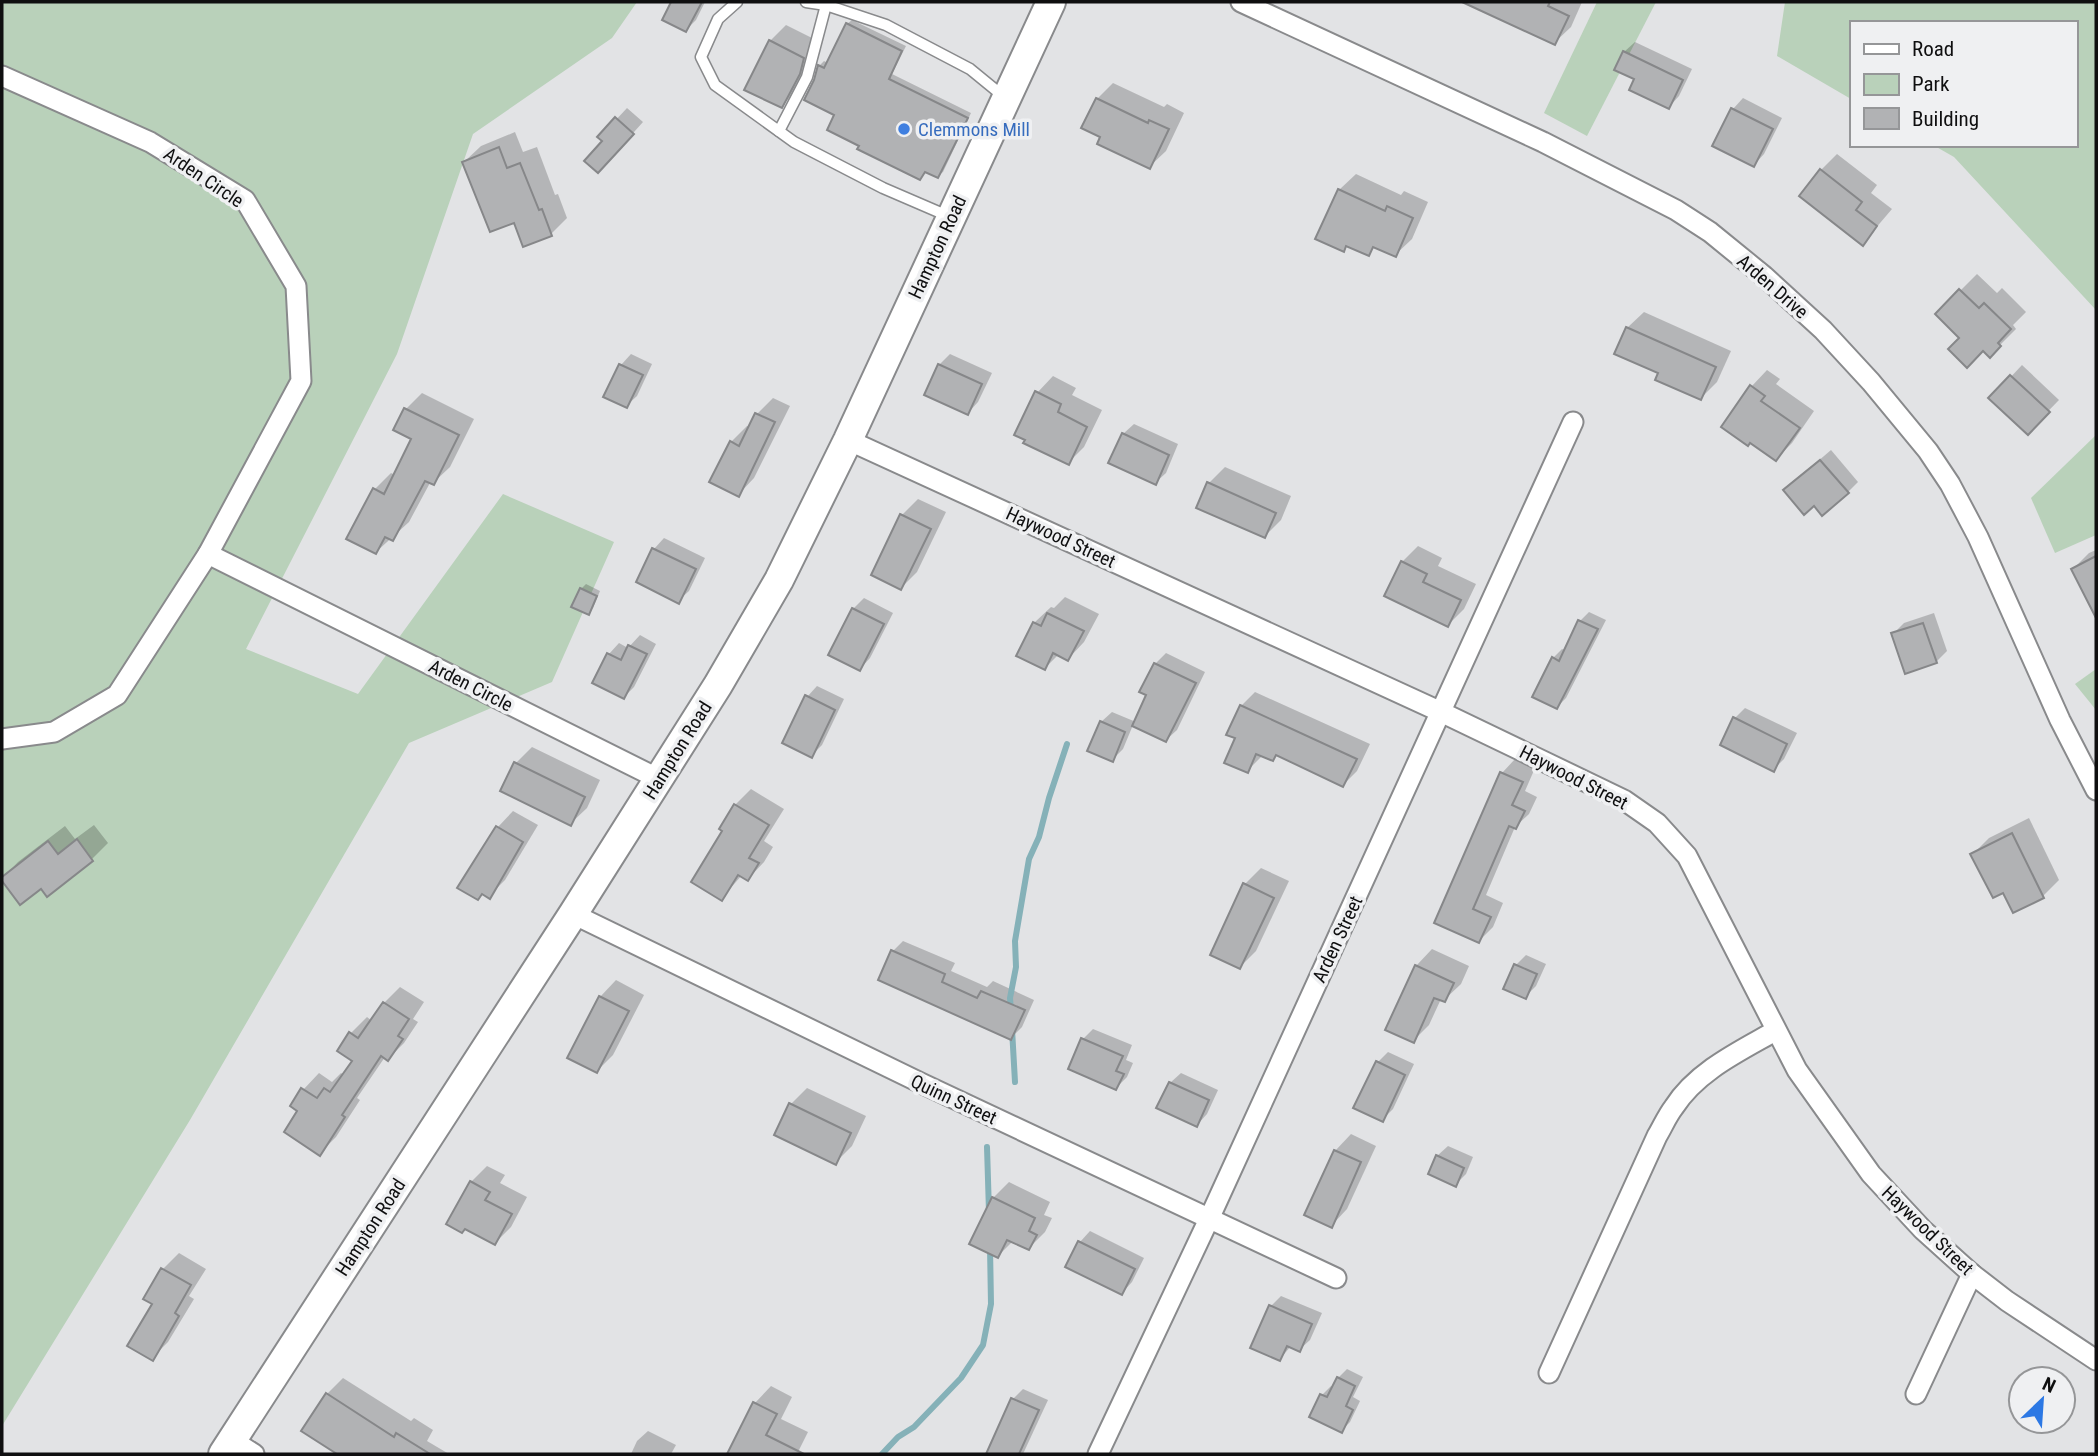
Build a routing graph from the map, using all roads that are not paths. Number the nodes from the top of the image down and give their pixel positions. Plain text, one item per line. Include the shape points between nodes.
1 (737, 2) edge
2 (806, 2) edge
3 (1051, 2) edge
4 (1241, 2) edge
5 (826, 5) junction
6 (2, 76) edge
7 (1006, 99) junction
8 (779, 131) junction
9 (951, 218) junction
10 (1573, 422) dead end
11 (848, 440) junction
12 (208, 554) junction
13 (1441, 712) junction
14 (2, 738) edge
15 (659, 779) junction
16 (2096, 790) edge
17 (573, 914) junction
18 (1775, 1031) junction
19 (1209, 1219) junction
20 (1972, 1274) junction
21 (1336, 1278) dead end
22 (2096, 1360) edge
23 (1549, 1373) dead end
24 (1916, 1394) dead end
25 (236, 1450) edge
26 (1098, 1454) edge

1 - 8 lane via 718,19 701,57 715,86
2 - 5 lane
3 - 7 main road, Hampton Road
4 - 16 street, Arden Drive via 1543,142 1676,210 1710,232 1784,294 1871,382 1951,484
5 - 7 lane via 886,25 970,69
5 - 8 lane via 807,77
6 - 12 street, Arden Circle via 150,142 245,200 296,286 300,381
7 - 9 main road, Hampton Road
8 - 9 lane via 883,188
9 - 11 main road, Hampton Road
10 - 13 street, Arden Street
11 - 13 street, Haywood Street
11 - 15 main road, Hampton Road via 779,580
12 - 14 street, Arden Circle via 117,695 54,733
12 - 15 street, Arden Circle
13 - 18 street, Haywood Street via 1624,800 1657,823 1687,856
13 - 19 street, Arden Street
15 - 17 main road, Hampton Road
17 - 19 street, Quinn Street
17 - 25 main road, Hampton Road
18 - 20 street, Haywood Street via 1871,1174
18 - 23 street via 1720,1063 1674,1105
19 - 21 street, Quinn Street
19 - 26 street, Arden Street
20 - 22 street, Haywood Street
20 - 24 street

